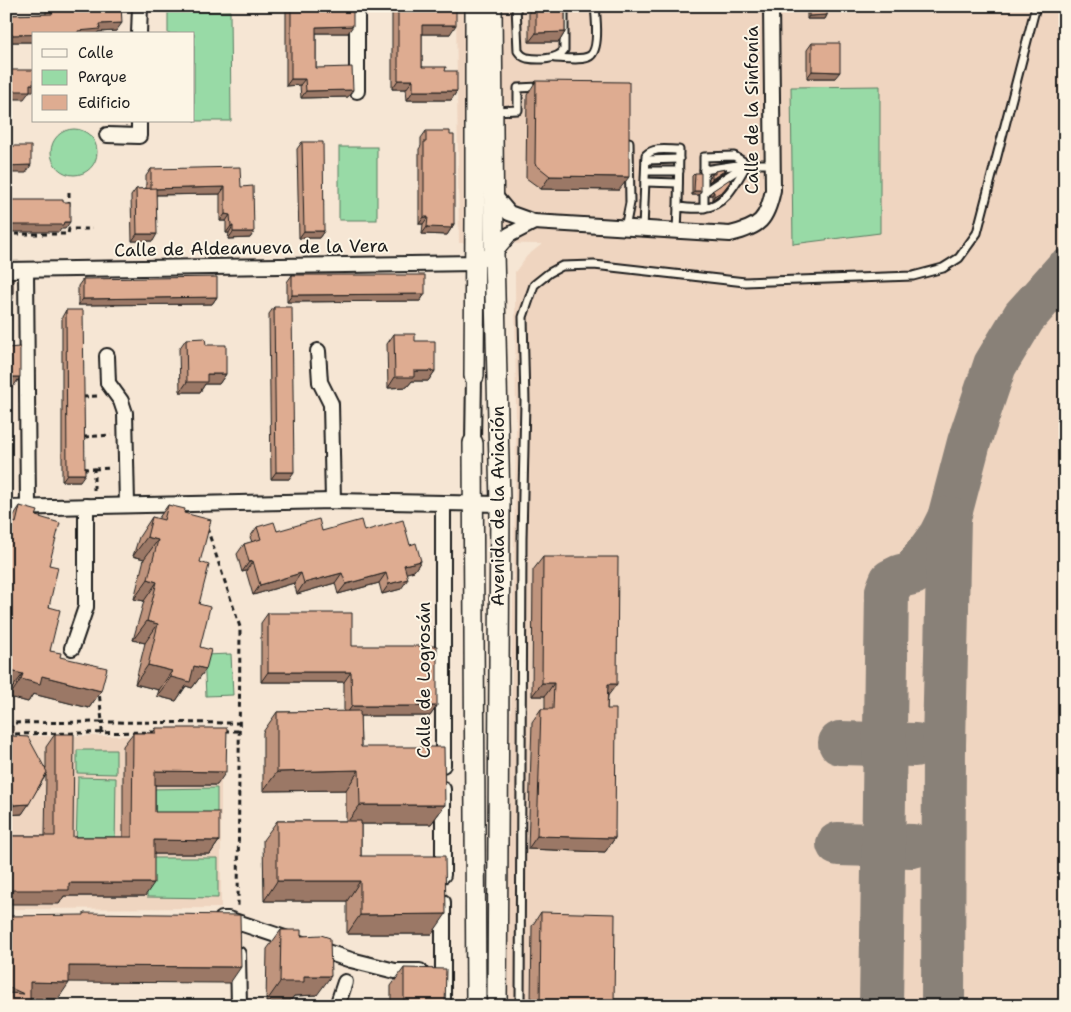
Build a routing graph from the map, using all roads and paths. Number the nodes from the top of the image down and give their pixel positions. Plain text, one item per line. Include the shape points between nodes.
1 (140, 6) edge
2 (357, 6) edge
3 (475, 6) edge
4 (492, 6) edge
5 (516, 6) edge
6 (564, 6) edge
7 (596, 6) edge
8 (771, 6) edge
9 (1036, 6) edge
10 (139, 32) edge
11 (553, 58) junction
12 (545, 88) edge
13 (357, 91) dead end
14 (492, 112) junction
15 (139, 122) edge
16 (107, 135) dead end
17 (629, 135) edge
18 (747, 164) junction
19 (773, 164) junction
20 (704, 170) junction
21 (646, 171) junction
22 (679, 171) junction
23 (645, 182) junction
24 (678, 183) junction
25 (69, 190) dead end
26 (704, 192) junction
27 (493, 194) junction
28 (678, 207) junction
29 (704, 208) junction
30 (69, 209) edge
31 (534, 222) junction
32 (625, 228) junction
33 (92, 229) dead end
34 (643, 229) junction
35 (677, 231) junction
36 (6, 234) edge
37 (494, 253) junction
38 (475, 263) junction
39 (6, 270) edge
40 (26, 270) junction
41 (318, 351) dead end
42 (106, 356) dead end
43 (474, 376) joint
44 (83, 387) edge
45 (97, 396) dead end
46 (83, 397) junction
47 (84, 405) edge
48 (84, 429) edge
49 (118, 435) dead end
50 (84, 437) junction
51 (473, 443) joint
52 (84, 445) edge
53 (85, 461) edge
54 (118, 467) dead end
55 (94, 469) junction
56 (333, 501) junction
57 (90, 502) junction
58 (442, 503) junction
59 (472, 504) junction
60 (500, 504) junction
61 (127, 505) junction
62 (28, 507) junction
63 (6, 508) edge
64 (207, 526) edge
65 (72, 648) dead end
66 (98, 687) edge
67 (6, 722) edge
68 (102, 722) junction
69 (239, 723) junction
70 (238, 731) junction
71 (161, 732) edge
72 (219, 732) edge
73 (102, 733) junction
74 (6, 734) edge
75 (238, 915) edge
76 (209, 919) edge
77 (237, 937) edge
78 (443, 971) junction
79 (345, 982) dead end
80 (239, 1006) edge
81 (337, 1006) edge
82 (443, 1006) edge
83 (476, 1006) edge
84 (497, 1006) edge
85 (520, 1006) edge

1 - 10 street
2 - 13 street
3 - 38 main road, Avenida de la Aviación
4 - 14 main road, Avenida de la Aviación
5 - 11 lane via 518,51 527,58
6 - 11 lane via 564,50
7 - 11 lane via 596,40 590,56
8 - 19 street, Calle de la Sinfonía
9 - 85 lane via 977,233 959,258 943,268 913,276 745,282 594,264 562,266 534,286 523,317
12 - 14 lane via 518,88 518,110
14 - 27 main road, Avenida de la Aviación
15 - 16 street via 139,136
17 - 32 lane via 630,203
18 - 19 lane
18 - 20 lane
18 - 20 lane via 734,156 704,157
18 - 26 lane
18 - 29 lane via 733,188 717,203
19 - 35 street, Calle de la Sinfonía via 770,207 762,220 747,230 730,234
20 - 26 lane
21 - 22 lane
21 - 22 lane via 646,155 654,150 679,150
21 - 23 lane
22 - 24 lane
23 - 24 lane
23 - 34 lane
24 - 28 lane
25 - 30 path
26 - 29 lane
27 - 31 street, Calle de la Sinfonía via 509,213
27 - 37 main road, Avenida de la Aviación
28 - 29 lane
28 - 35 lane
31 - 32 street, Calle de la Sinfonía
31 - 37 street via 509,235
32 - 34 street, Calle de la Sinfonía
33 - 36 path via 68,229 68,234
34 - 35 street, Calle de la Sinfonía
37 - 38 street, Calle de Aldeanueva de la Vera
37 - 60 main road, Avenida de la Aviación
38 - 40 street, Calle de Aldeanueva de la Vera
38 - 43 main road, Avenida de la Aviación
39 - 40 street, Calle de Aldeanueva de la Vera
40 - 62 street
41 - 56 street via 320,382 331,404
42 - 61 street via 108,383 121,401 124,413
43 - 51 street, Avenida de la Aviación
44 - 46 path
45 - 46 path
46 - 47 path
48 - 50 path
49 - 50 path
50 - 52 path
51 - 59 main road, Avenida de la Aviación
53 - 55 path via 85,469
54 - 55 path
55 - 57 path
56 - 58 street
56 - 61 street
57 - 61 street
57 - 62 street
57 - 65 street via 86,607
58 - 59 street
58 - 78 street, Calle de Logrosán
59 - 60 street
59 - 83 main road, Avenida de la Aviación
60 - 84 main road, Avenida de la Aviación
62 - 63 street
64 - 69 path via 240,627
66 - 68 path
67 - 68 path
68 - 69 path
68 - 73 path
69 - 70 path
70 - 72 path
70 - 75 path
71 - 73 path
73 - 74 path
76 - 78 street via 228,919 351,960 396,971
77 - 80 street
78 - 82 street, Calle de Logrosán
79 - 81 street

